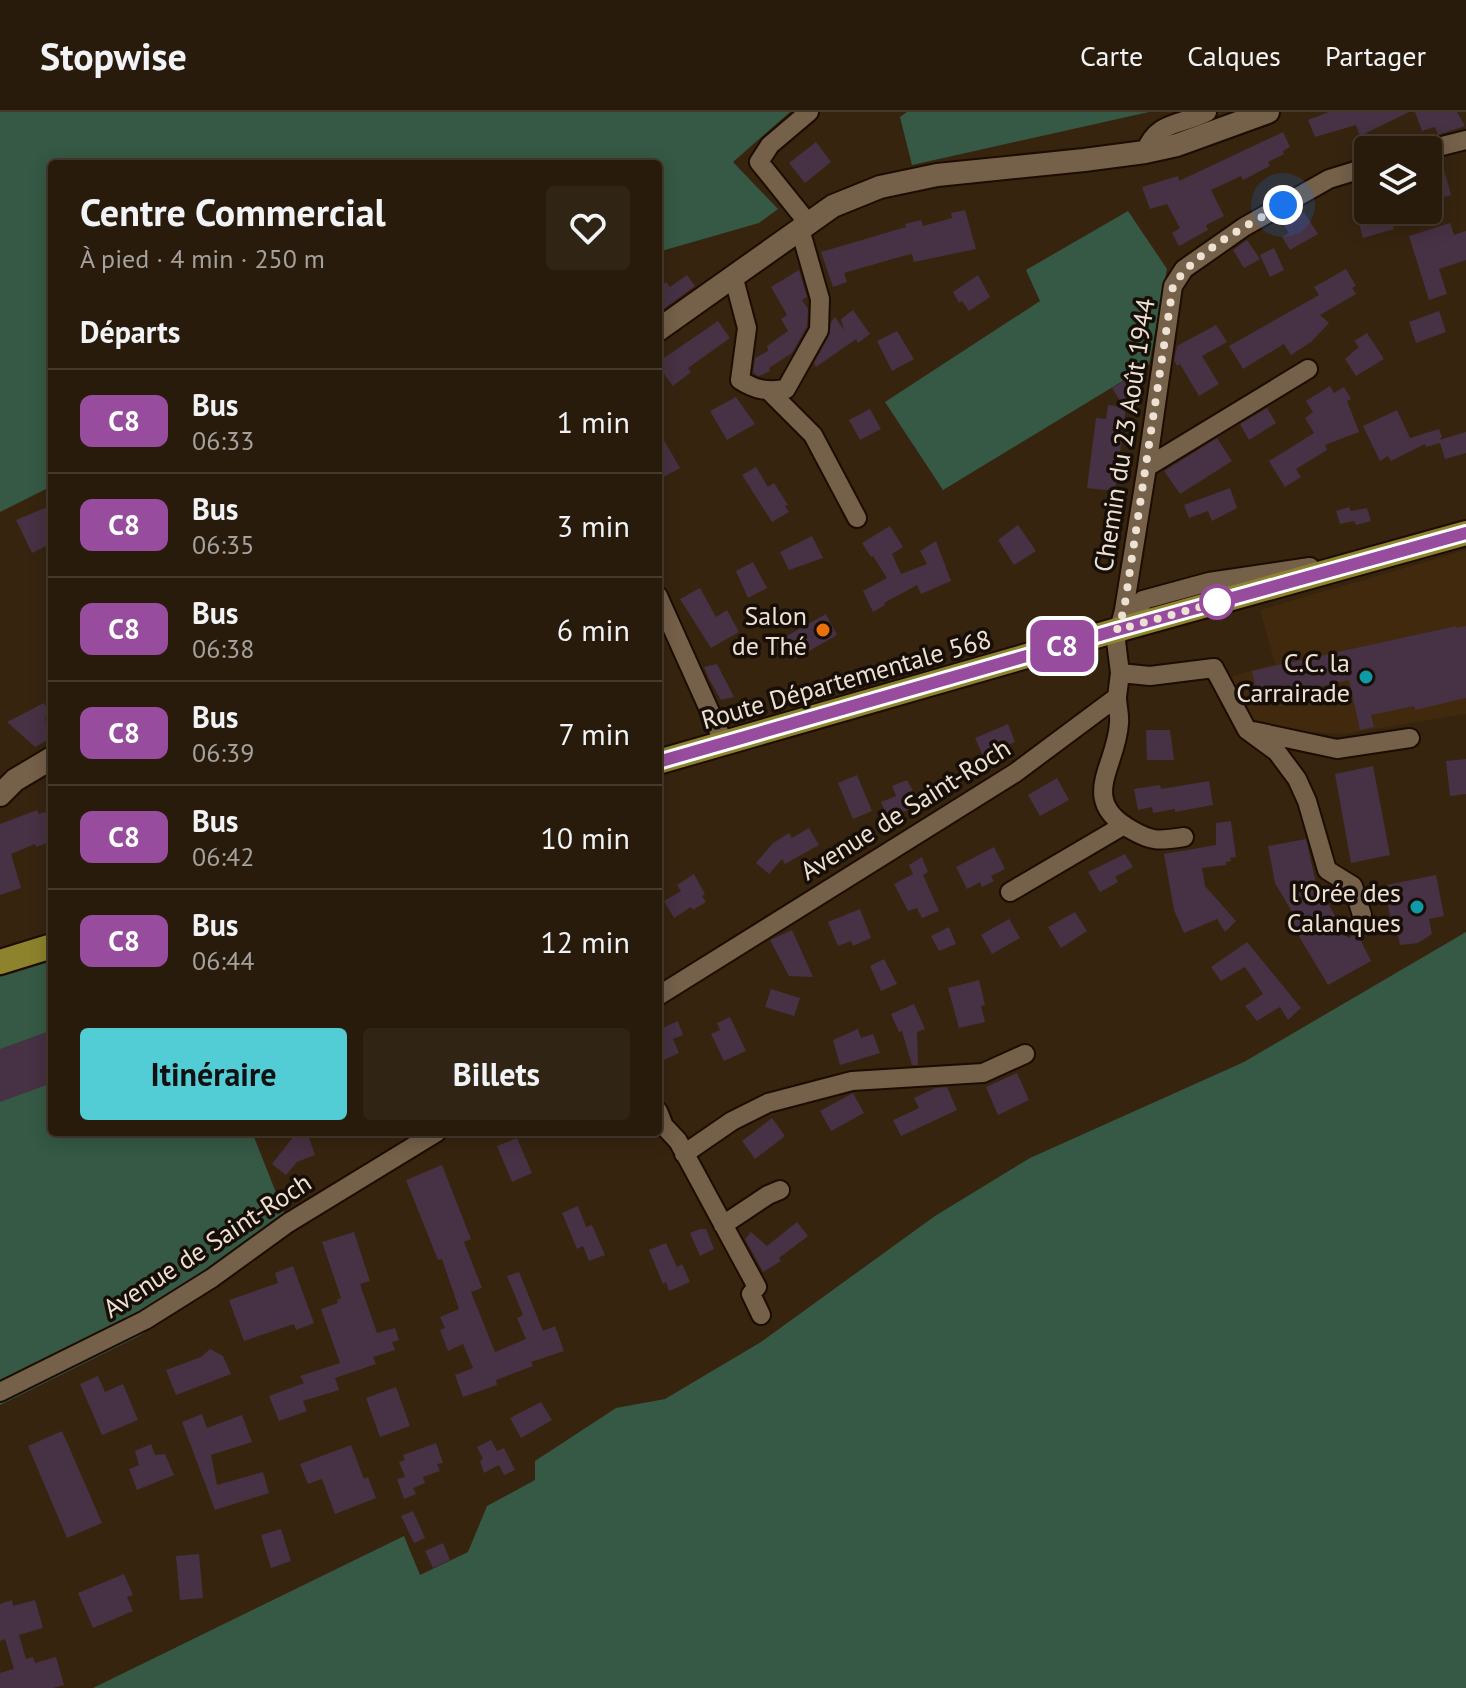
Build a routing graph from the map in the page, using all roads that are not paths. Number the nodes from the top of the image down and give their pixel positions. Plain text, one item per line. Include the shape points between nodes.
1 (809, 112) edge
2 (1207, 112) edge
3 (1268, 112) edge
4 (1466, 140) edge
5 (1442, 146) edge
6 (1145, 152) junction
7 (1354, 171) edge
8 (804, 226) junction
9 (733, 275) junction
10 (662, 327) edge
11 (1308, 369) dead end
12 (769, 391) junction
13 (1147, 467) junction
14 (857, 518) dead end
15 (1466, 533) edge
16 (662, 605) edge
17 (1125, 628) junction
18 (1120, 673) junction
19 (1117, 697) junction
20 (1247, 730) junction
21 (1410, 738) dead end
22 (724, 743) junction
23 (48, 760) edge
24 (662, 761) edge
25 (5, 787) edge
26 (1124, 825) junction
27 (1184, 837) dead end
28 (1010, 892) dead end
29 (1362, 915) dead end
30 (48, 930) edge
31 (0, 944) edge
32 (48, 947) edge
33 (0, 962) edge
34 (662, 994) edge
35 (1025, 1054) dead end
36 (662, 1121) edge
37 (430, 1136) edge
38 (684, 1154) junction
39 (780, 1190) dead end
40 (723, 1225) junction
41 (761, 1315) dead end
42 (0, 1392) edge

1 - 8 street via 770,145 759,162
2 - 6 street via 1160,129
3 - 6 street
4 - 5 street
6 - 8 street via 913,179 833,206
7 - 13 street, Chemin du 23 Août 1944 via 1329,179 1244,227 1184,269 1173,286
8 - 9 street
8 - 12 street via 820,299 819,330 786,389
9 - 10 street
9 - 12 street via 747,328 740,380
11 - 13 street
12 - 14 street via 813,435
13 - 17 street, Chemin du 23 Août 1944
15 - 17 main road, Route Départementale 568
16 - 22 street
17 - 18 street via 1116,641
17 - 22 main road, Route Départementale 568
18 - 19 street
18 - 20 street via 1150,676 1214,668
19 - 26 street via 1119,723 1103,799 1106,810
19 - 34 street, Avenue de Saint-Roch via 1015,773
20 - 21 street via 1337,749
20 - 29 street via 1277,752 1297,779 1327,870 1353,886
22 - 24 main road, Route Départementale 568
23 - 25 street
26 - 27 street via 1157,842
26 - 28 street
30 - 31 main road
32 - 33 main road
35 - 38 street via 983,1073 852,1081 768,1103
36 - 38 street
37 - 42 street, Avenue de Saint-Roch via 288,1223 145,1320
38 - 40 street
39 - 40 street
40 - 41 street via 757,1287 751,1294

